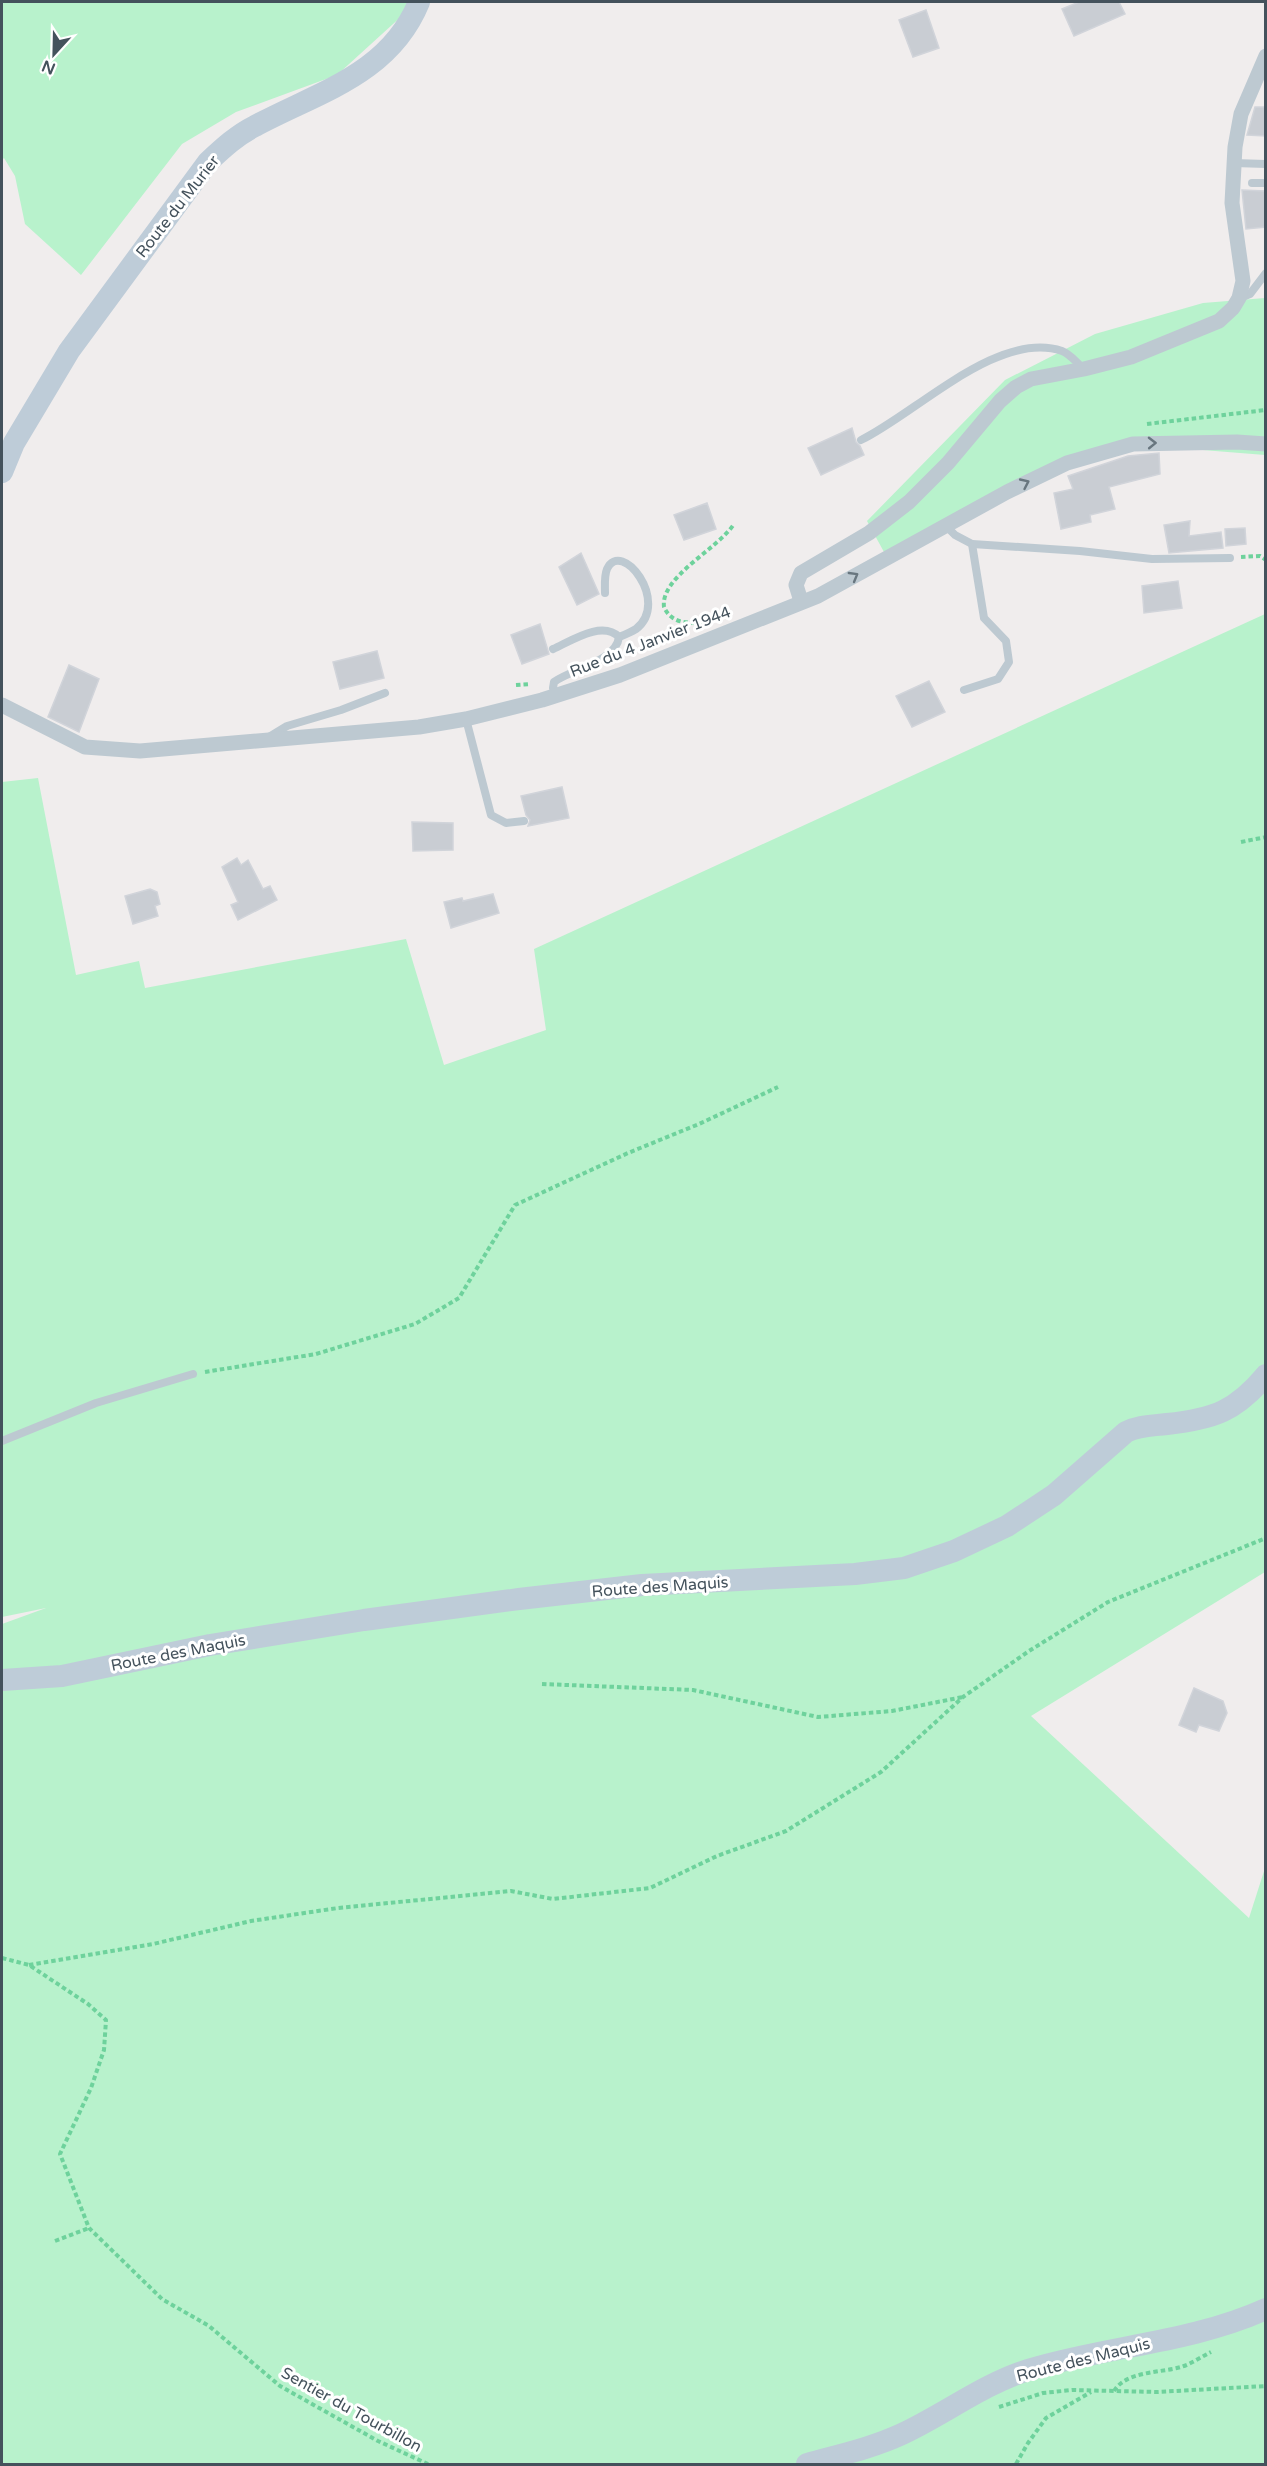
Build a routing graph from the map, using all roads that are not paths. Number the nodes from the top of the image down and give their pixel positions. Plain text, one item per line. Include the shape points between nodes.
1 (419, 2) edge
2 (1266, 56) edge
3 (1234, 163) junction
4 (1266, 164) edge
5 (1252, 183) dead end
6 (1266, 183) edge
7 (1266, 273) edge
8 (1239, 298) junction
9 (1084, 369) junction
10 (861, 440) dead end
11 (1266, 444) edge
12 (2, 472) edge
13 (945, 525) junction
14 (972, 544) junction
15 (1230, 558) road end
16 (605, 593) dead end
17 (801, 601) junction
18 (619, 638) junction
19 (553, 649) dead end
20 (964, 690) dead end
21 (385, 693) dead end
22 (556, 695) junction
23 (2, 705) edge
24 (19, 714) junction
25 (2, 717) edge
26 (466, 719) junction
27 (266, 740) junction
28 (524, 820) dead end
29 (193, 1374) road end
30 (1266, 1375) edge
31 (2, 1442) edge
32 (2, 1680) edge
33 (1266, 2309) edge
34 (807, 2464) edge

1 - 12 street, Route du Murier via 400,34 359,74 255,126 230,141 208,162 83,330 14,443
2 - 3 street via 1241,114
3 - 4 lane
3 - 8 street via 1233,225 1243,281
5 - 6 lane
7 - 8 lane via 1250,294
8 - 9 street via 1219,321 1131,357
9 - 10 lane via 1061,351 1022,349 1006,353 958,377
9 - 17 street via 1031,379 1009,391 909,502 869,533 801,573 796,585
13 -> 11 street, Rue du 4 Janvier 1944 via 1067,463 1133,444
13 - 14 lane
17 -> 13 street, Rue du 4 Janvier 1944 via 832,589
14 - 15 lane via 1152,560
14 - 20 lane via 984,618 1006,641 1009,662 998,679
16 - 18 lane via 605,574 614,562 629,564 644,582 646,614 636,629
17 - 22 street, Rue du 4 Janvier 1944 via 620,675
18 - 19 lane via 603,630
18 - 22 lane via 608,655 554,682
21 - 27 lane via 287,726
22 - 26 street, Rue du 4 Janvier 1944
23 - 24 street, Rue du 4 Janvier 1944
24 - 25 street
24 - 27 street, Rue du 4 Janvier 1944 via 85,747 140,752
26 - 27 street, Rue du 4 Janvier 1944
26 - 28 lane via 491,815 506,823
29 - 31 lane via 96,1403
30 - 32 street, Route des Maquis via 1237,1405 1215,1415 1140,1426 1126,1432 1054,1495 1007,1526 954,1551 904,1568 642,1585 519,1599 210,1645 62,1676
33 - 34 street, Route des Maquis via 1188,2334 1029,2370 900,2434

